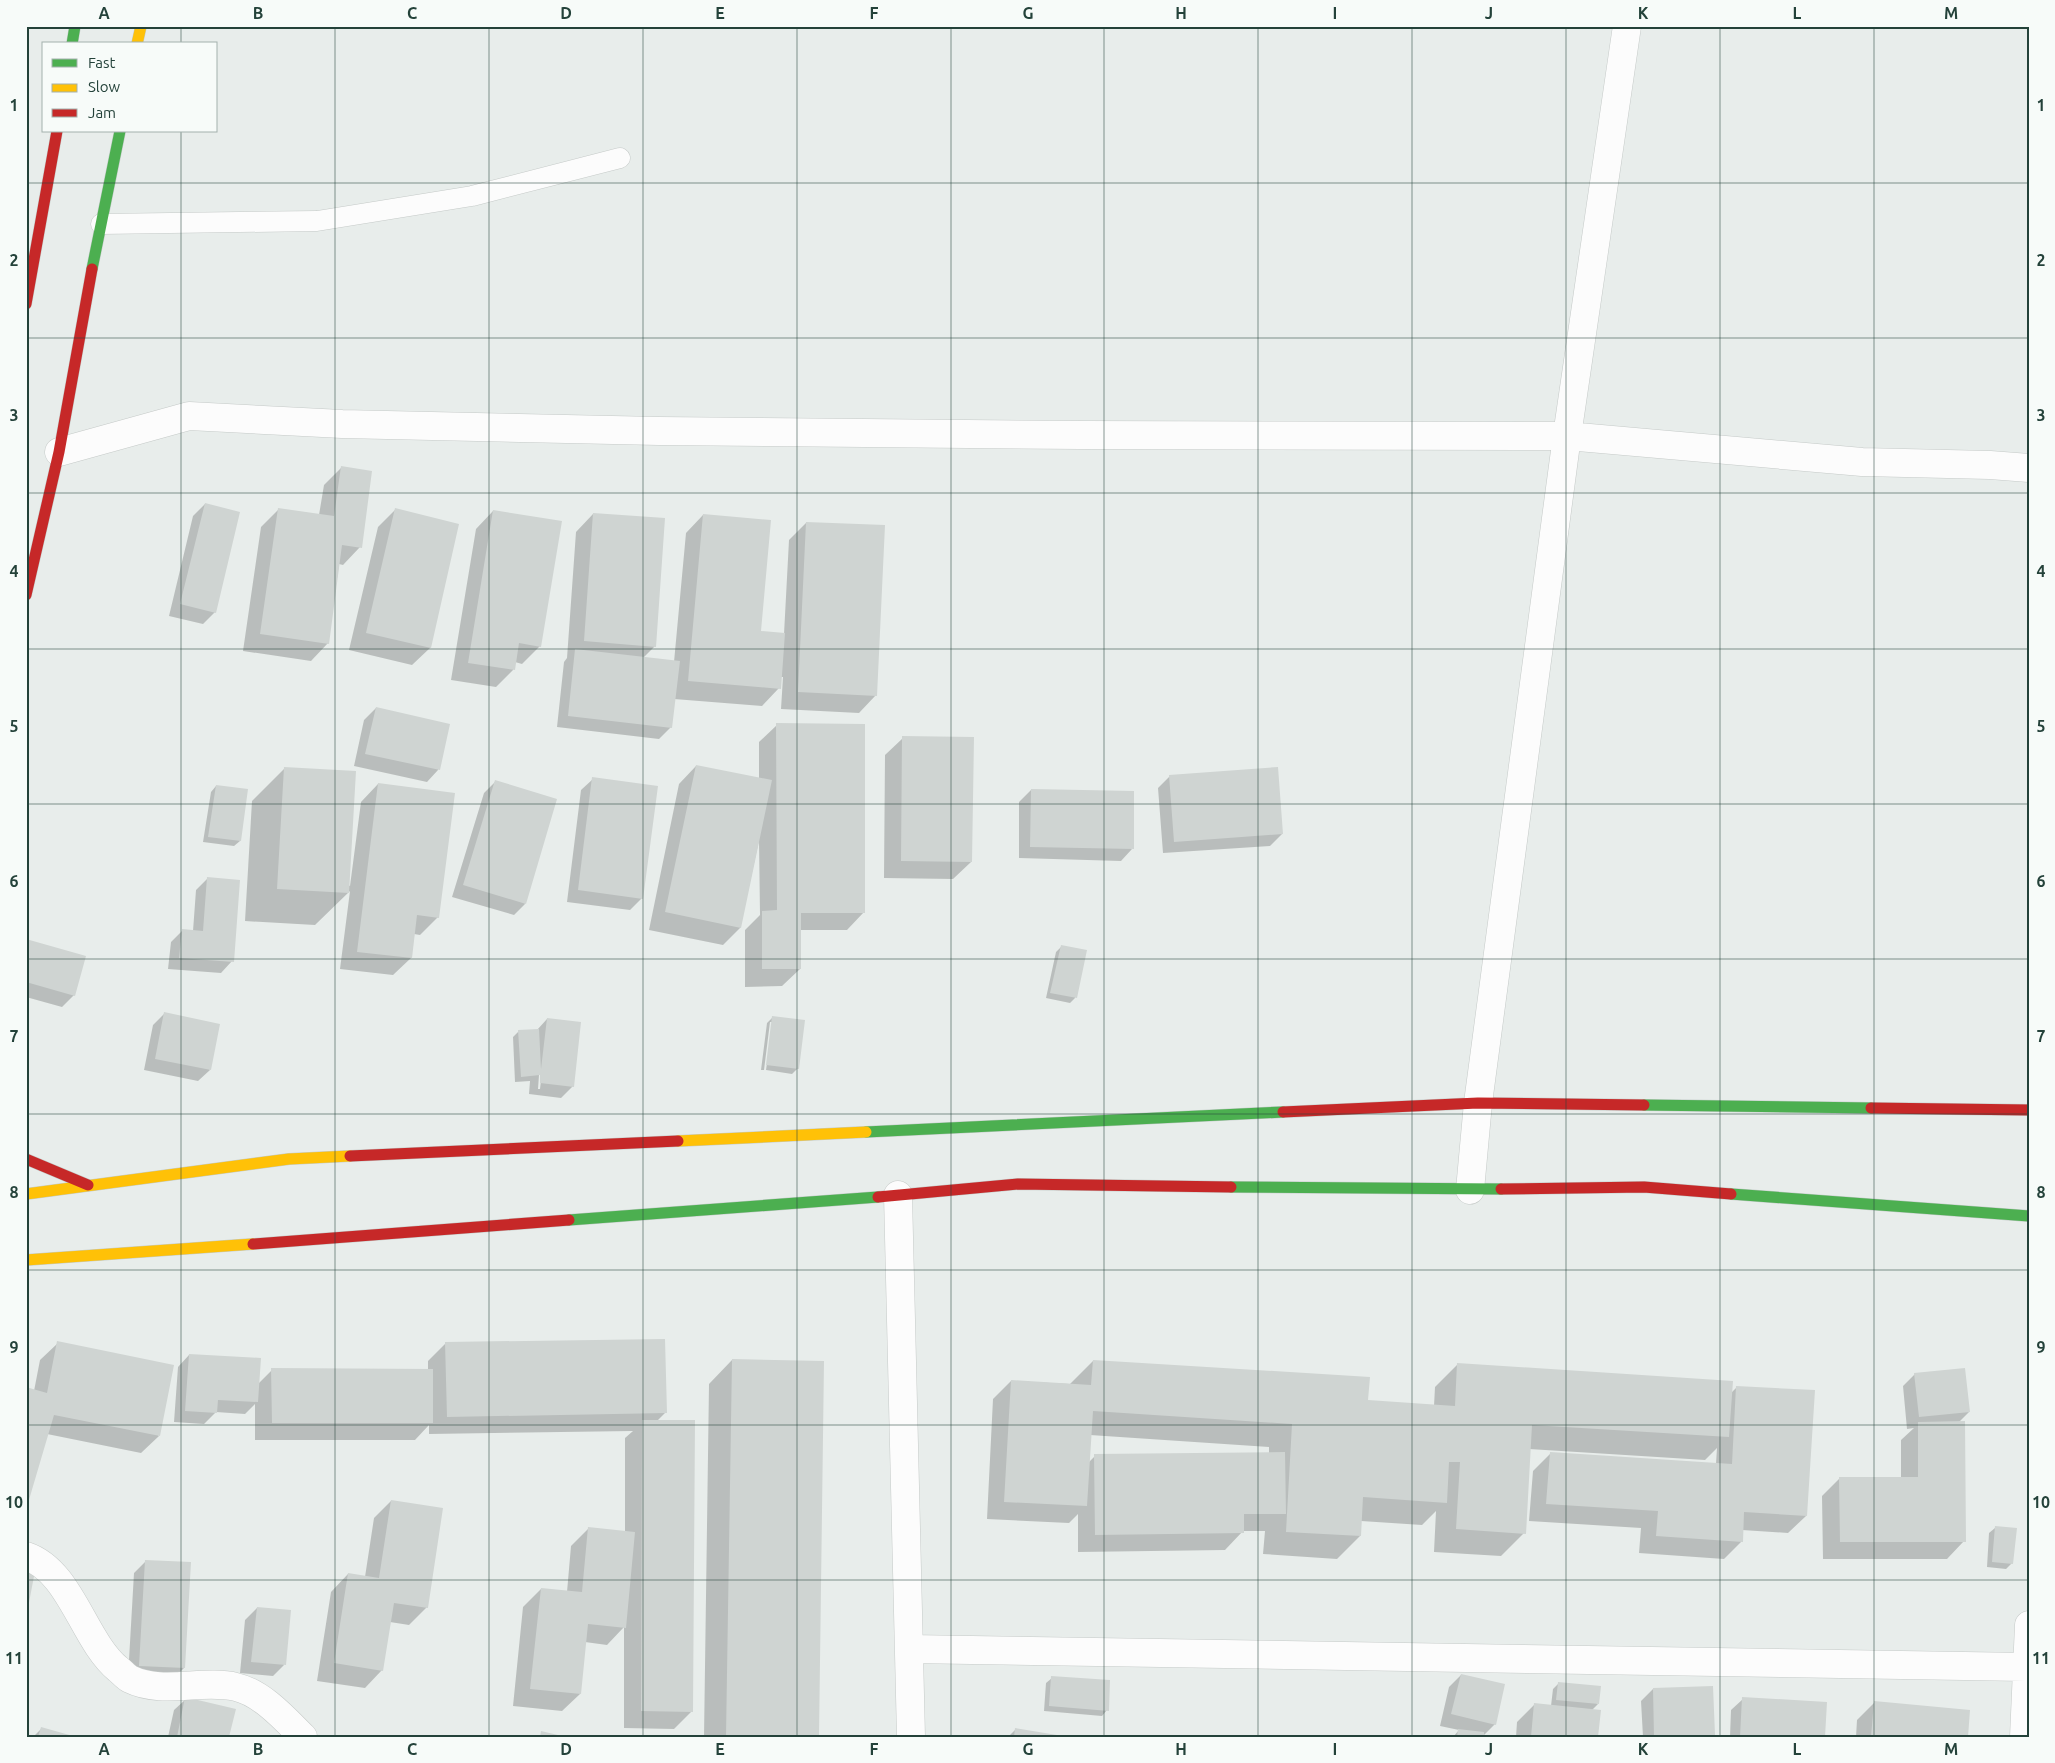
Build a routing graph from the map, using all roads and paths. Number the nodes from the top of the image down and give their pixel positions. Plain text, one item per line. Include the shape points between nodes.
1 (75, 26) edge
2 (140, 26) edge
3 (1627, 26) edge
4 (72, 42) edge
5 (137, 42) edge
6 (57, 132) edge
7 (120, 132) edge
8 (620, 158) dead end
9 (101, 224) junction
10 (26, 304) edge
11 (1567, 436) junction
12 (58, 452) junction
13 (2029, 468) edge
14 (26, 595) edge
15 (1478, 1102) junction
16 (2029, 1110) edge
17 (26, 1159) edge
18 (88, 1185) junction
19 (1470, 1190) junction
20 (26, 1194) edge
21 (898, 1195) junction
22 (2029, 1216) edge
23 (26, 1260) edge
24 (26, 1556) edge
25 (2029, 1625) edge
26 (909, 1649) junction
27 (2026, 1667) junction
28 (303, 1737) edge
29 (911, 1737) edge
30 (2024, 1737) edge

1 - 4 main road
2 - 5 main road
3 - 11 street
6 - 10 main road
7 - 9 main road
8 - 9 lane via 472,196 317,221
9 - 12 main road
11 - 12 street via 660,431 342,424 189,416
11 - 13 street via 1862,462
11 - 15 street
12 - 14 main road
15 - 16 main road
15 - 18 main road via 288,1159
15 - 19 street
17 - 18 main road
18 - 20 main road
19 - 21 main road via 1018,1184
19 - 22 main road via 1644,1187
21 - 23 main road
21 - 26 street
24 - 28 street via 39,1560 58,1580 99,1649 130,1679 153,1685 236,1687 258,1696
25 - 27 street
26 - 27 street
26 - 29 street
27 - 30 street

